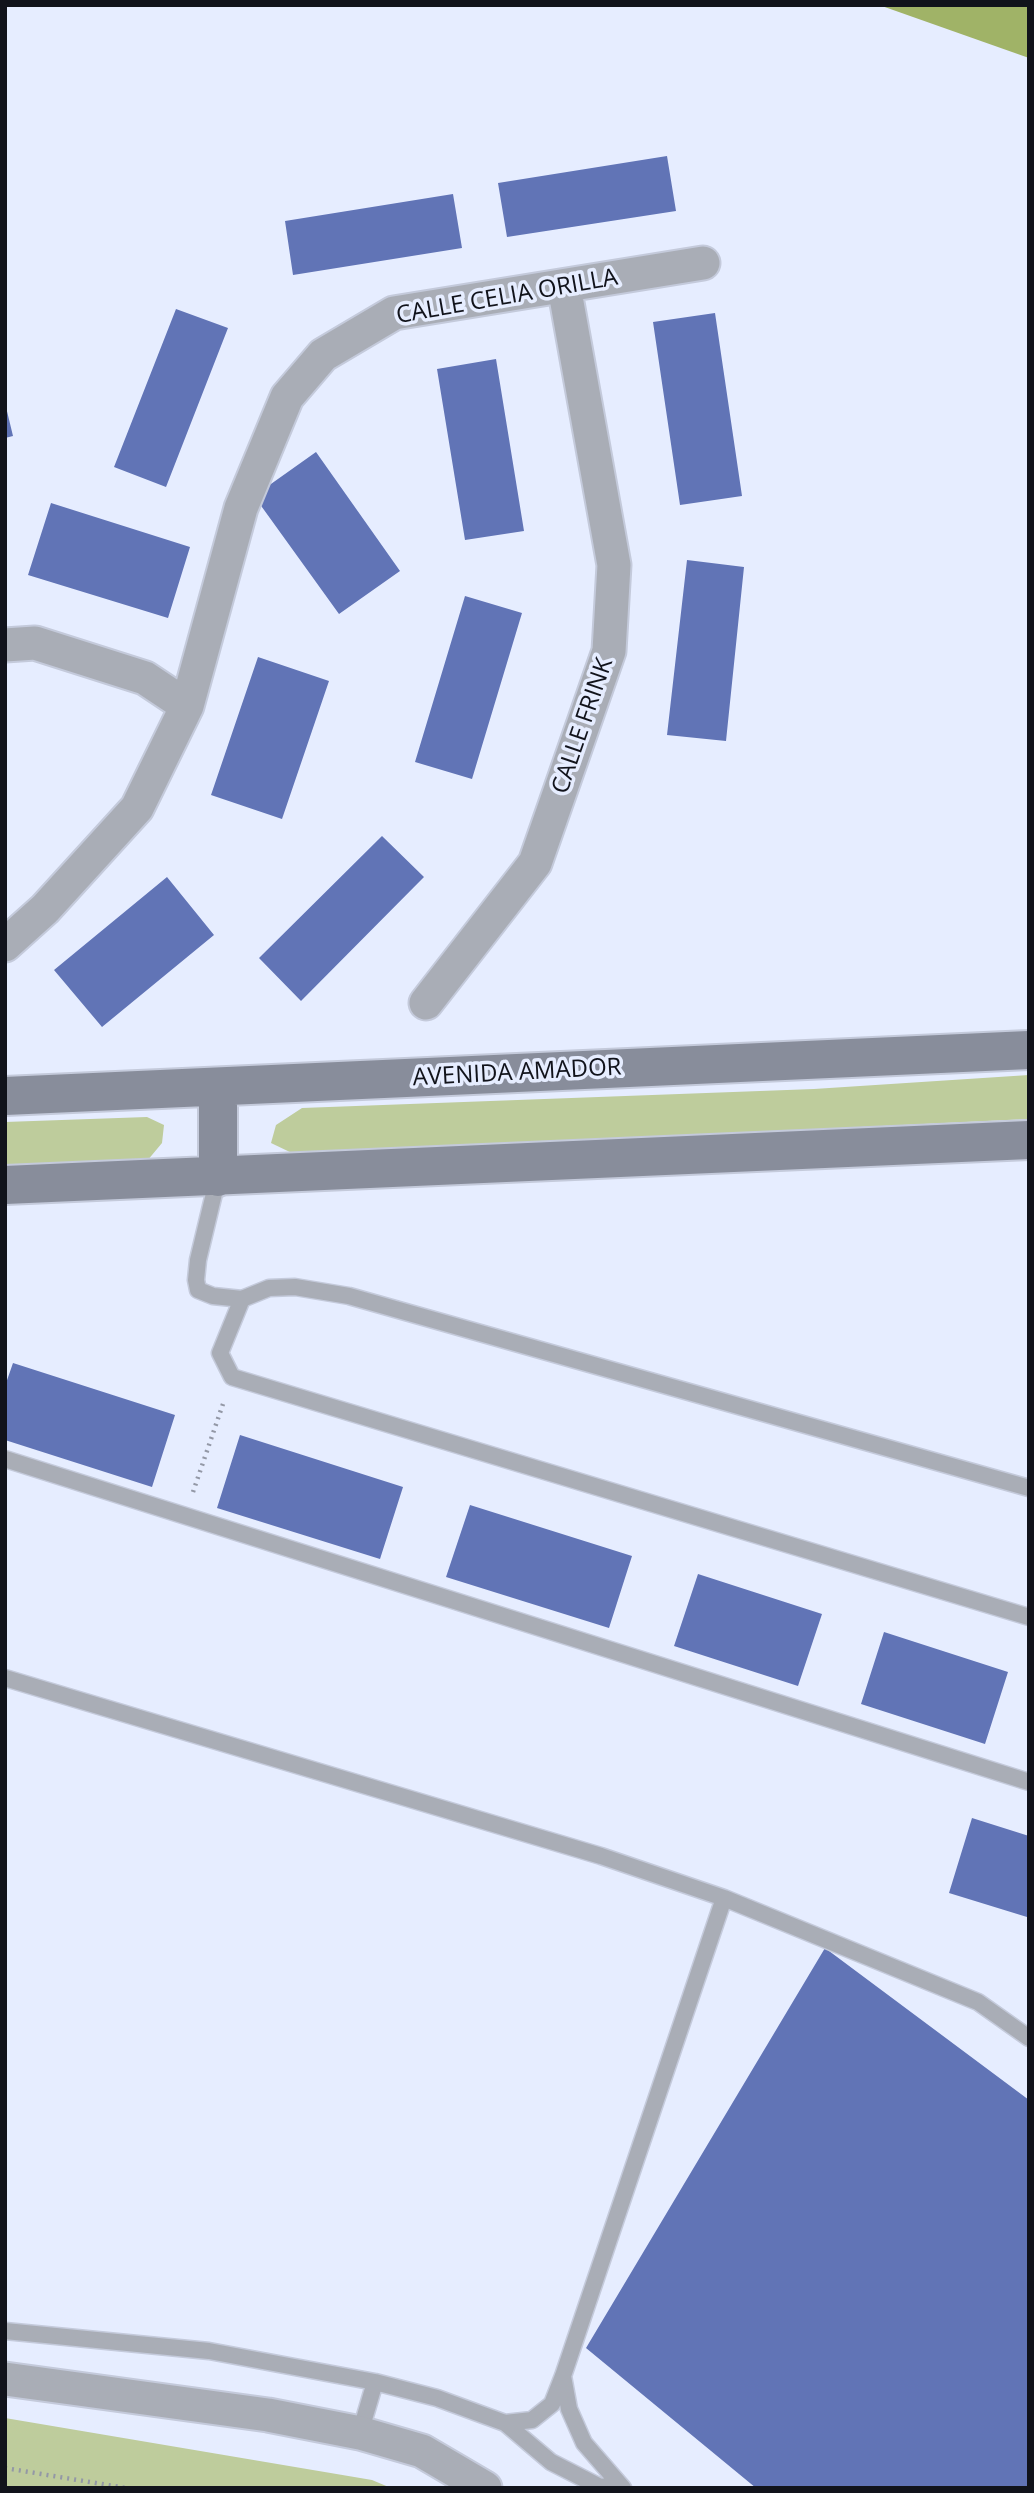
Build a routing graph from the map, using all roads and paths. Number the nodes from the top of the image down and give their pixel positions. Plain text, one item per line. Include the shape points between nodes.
1 (703, 263) dead end
2 (564, 286) junction
3 (5, 645) edge
4 (187, 706) junction
5 (5, 945) edge
6 (426, 1003) dead end
7 (1029, 1050) edge
8 (218, 1087) junction
9 (5, 1096) edge
10 (1029, 1140) edge
11 (218, 1177) junction
12 (5, 1185) edge
13 (242, 1299) junction
14 (232, 1377) junction
15 (5, 1459) edge
16 (1029, 1488) edge
17 (185, 1516) junction
18 (1029, 1617) edge
19 (5, 1678) edge
20 (1029, 1782) edge
21 (724, 1898) junction
22 (1029, 2038) edge
23 (5, 2331) edge
24 (563, 2376) junction
25 (5, 2379) edge
26 (374, 2382) junction
27 (505, 2423) junction
28 (360, 2433) junction
29 (5, 2468) edge
30 (621, 2486) edge
31 (126, 2488) edge
32 (485, 2488) edge

1 - 2 street, CALLE CELIA ORILLA
2 - 4 street, CALLE CELIA ORILLA via 394,313 323,355 287,397 241,508
2 - 6 street, CALLE FRINK via 614,565 610,652 535,863
3 - 4 street via 36,643 145,678
4 - 5 street, CALLE CELIA ORILLA via 137,808 45,909
7 - 8 main road, AVENIDA AMADOR
8 - 9 main road, AVENIDA AMADOR
8 - 11 main road
10 - 11 main road
11 - 12 main road
11 - 13 lane via 198,1260 198,1290
13 - 14 lane via 220,1353
13 - 16 lane via 268,1288 295,1287 349,1296
14 - 17 path
14 - 18 lane
15 - 17 lane
17 - 20 lane
19 - 21 lane via 601,1856
21 - 22 lane via 978,2003
21 - 24 lane
23 - 26 lane via 209,2351
24 - 27 lane via 551,2404 532,2420
24 - 30 lane via 569,2409 584,2443
25 - 28 street via 268,2415
26 - 27 lane via 438,2398
26 - 28 lane
27 - 30 lane via 551,2462 600,2487
28 - 32 street via 422,2451
29 - 31 path

